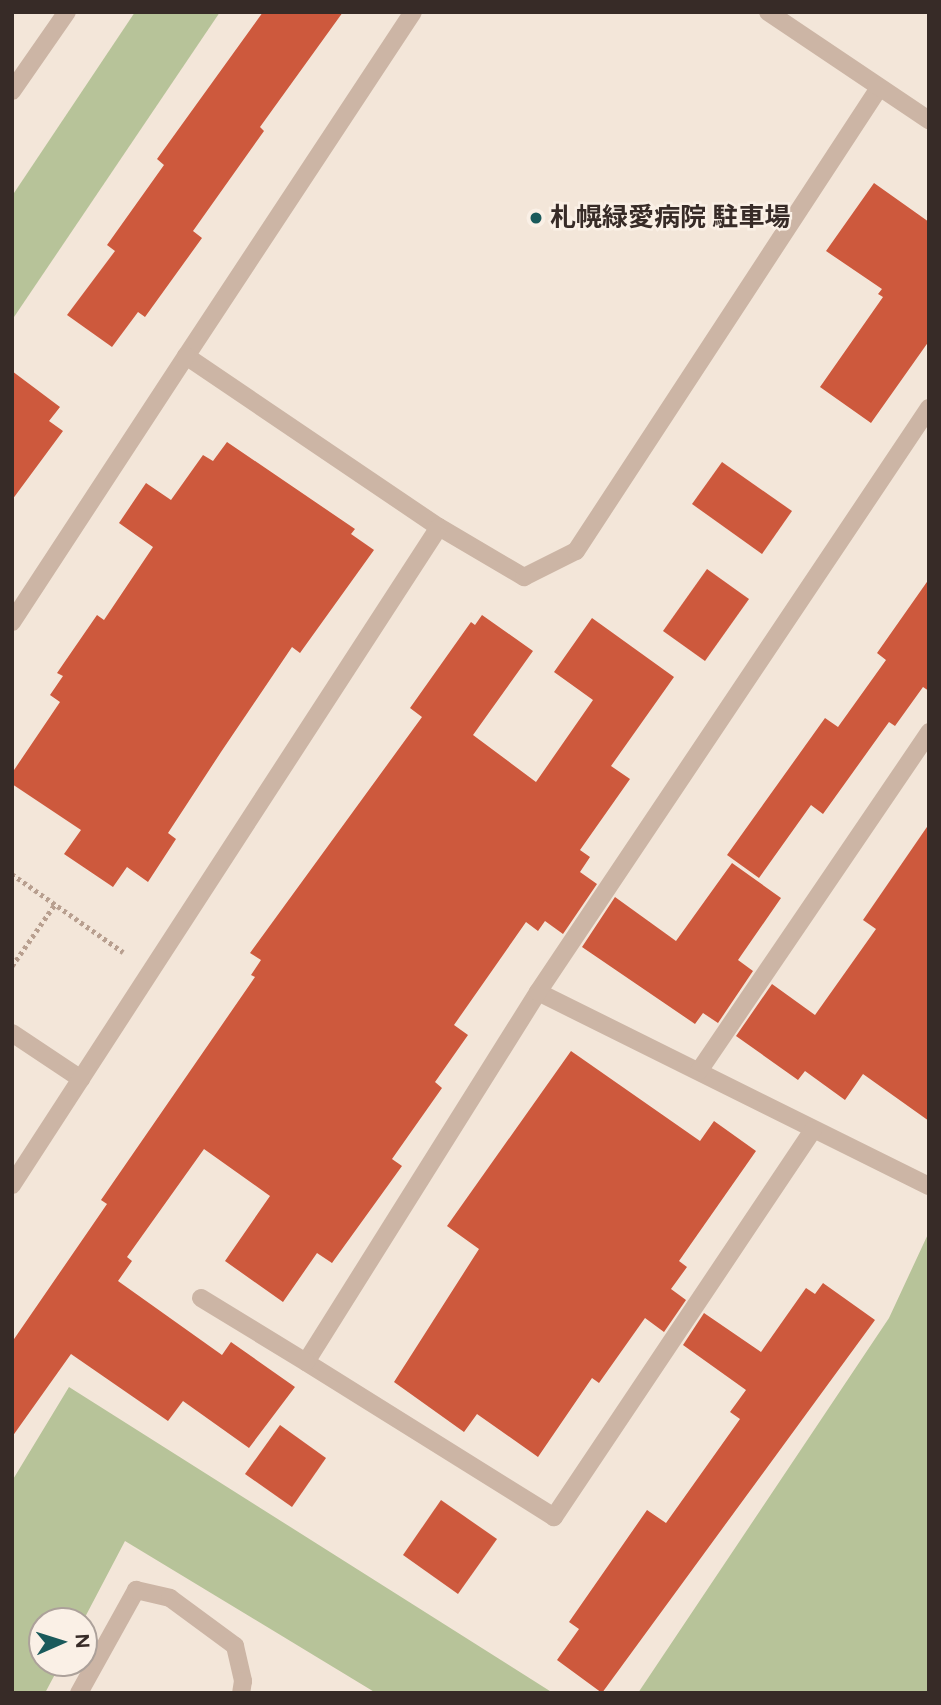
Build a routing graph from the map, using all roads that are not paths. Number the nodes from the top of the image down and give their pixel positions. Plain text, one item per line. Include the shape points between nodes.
1 (67, 12) edge
2 (413, 12) edge
3 (768, 12) edge
4 (879, 88) junction
5 (12, 91) edge
6 (929, 120) edge
7 (187, 356) junction
8 (929, 408) edge
9 (439, 527) junction
10 (12, 622) edge
11 (929, 732) edge
12 (538, 992) junction
13 (12, 1033) edge
14 (699, 1071) junction
15 (81, 1079) junction
16 (813, 1130) junction
17 (12, 1185) edge
18 (929, 1186) edge
19 (201, 1298) dead end
20 (306, 1362) junction
21 (79, 1693) edge
22 (241, 1693) edge

1 - 5 street
2 - 7 street
3 - 4 street
4 - 6 street
4 - 9 street via 576,551 524,577
7 - 9 street
7 - 10 street
8 - 12 street
9 - 15 street
11 - 14 street
12 - 14 street
12 - 20 street
13 - 15 street
14 - 16 street
15 - 17 street
16 - 18 street
16 - 20 street via 554,1517
19 - 20 street
21 - 22 street via 136,1590 170,1598 236,1646

